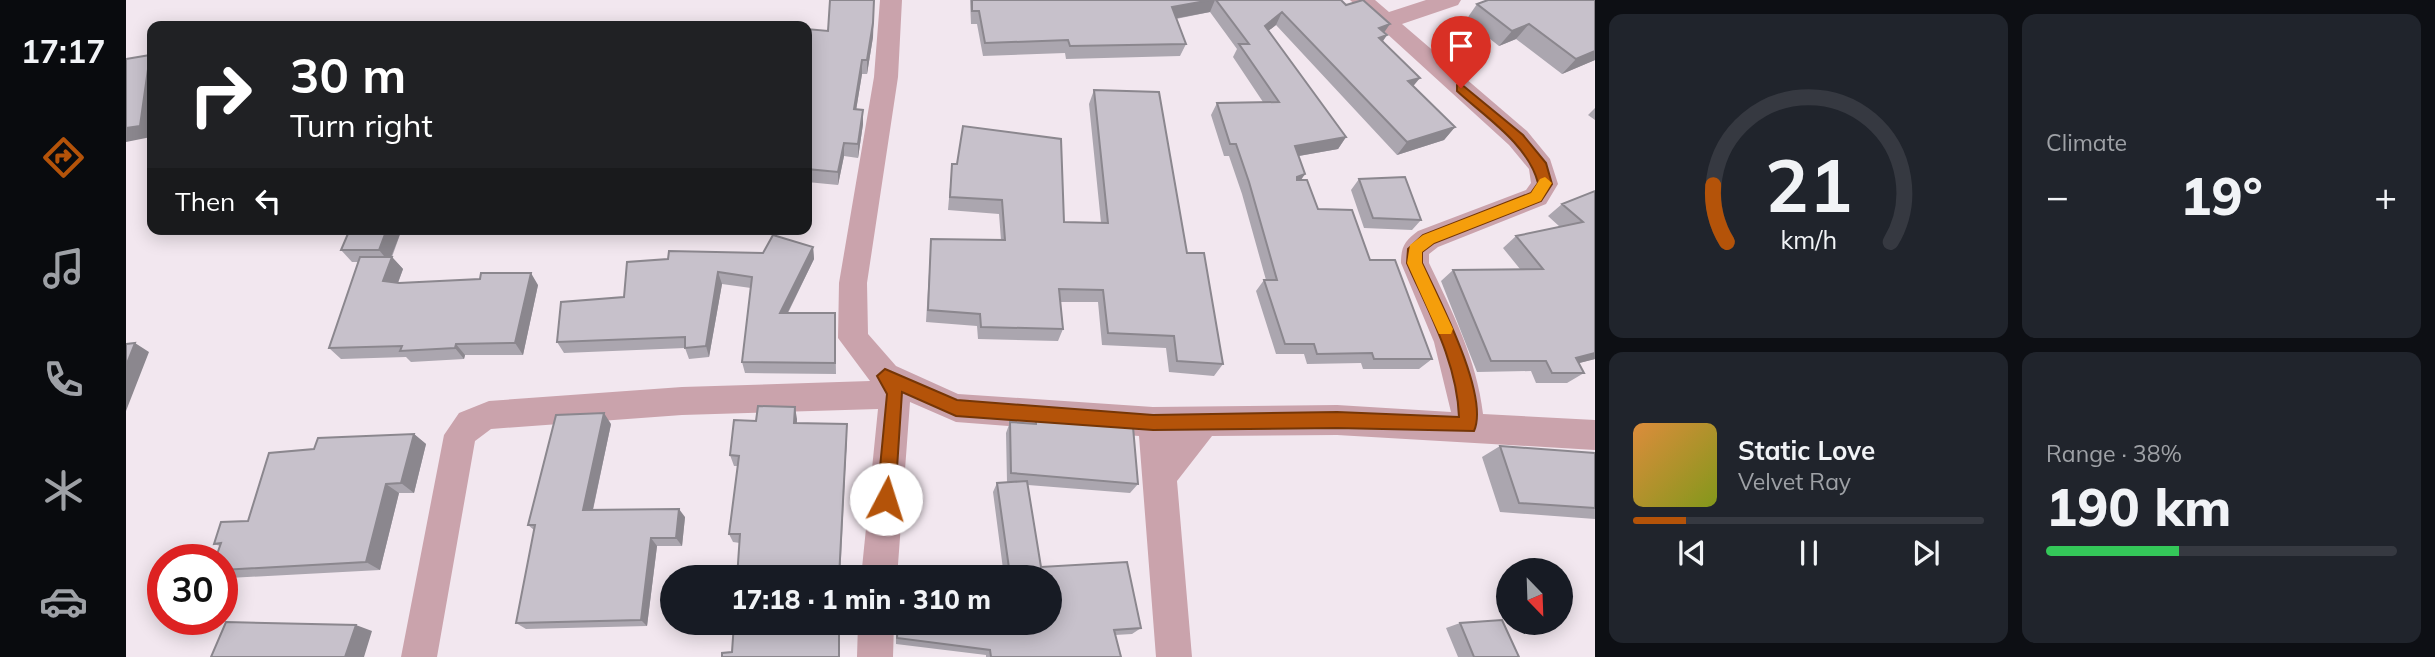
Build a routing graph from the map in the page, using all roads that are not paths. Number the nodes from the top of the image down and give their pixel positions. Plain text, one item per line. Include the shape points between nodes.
1 (891, 0) edge
2 (1362, 0) edge
3 (1450, 0) edge
4 (1386, 21) junction
5 (890, 385) junction
6 (1206, 419) junction
7 (1153, 422) junction
8 (1468, 425) junction
9 (1595, 435) edge
10 (1160, 477) junction
11 (880, 565) edge
12 (875, 635) edge
13 (419, 657) edge
14 (874, 657) edge
15 (1174, 657) edge

1 - 5 street via 886,77 853,283 853,338
2 - 4 street
3 - 4 street
4 - 8 street via 1518,138 1541,166 1545,184 1536,197 1428,239 1415,249 1415,263 1455,351 1467,398
5 - 7 street via 956,408
5 - 11 street
5 - 13 street via 489,415 470,423 460,435
6 - 7 street
6 - 8 street
6 - 10 street
7 - 10 street
8 - 9 street
10 - 15 street
12 - 14 street

